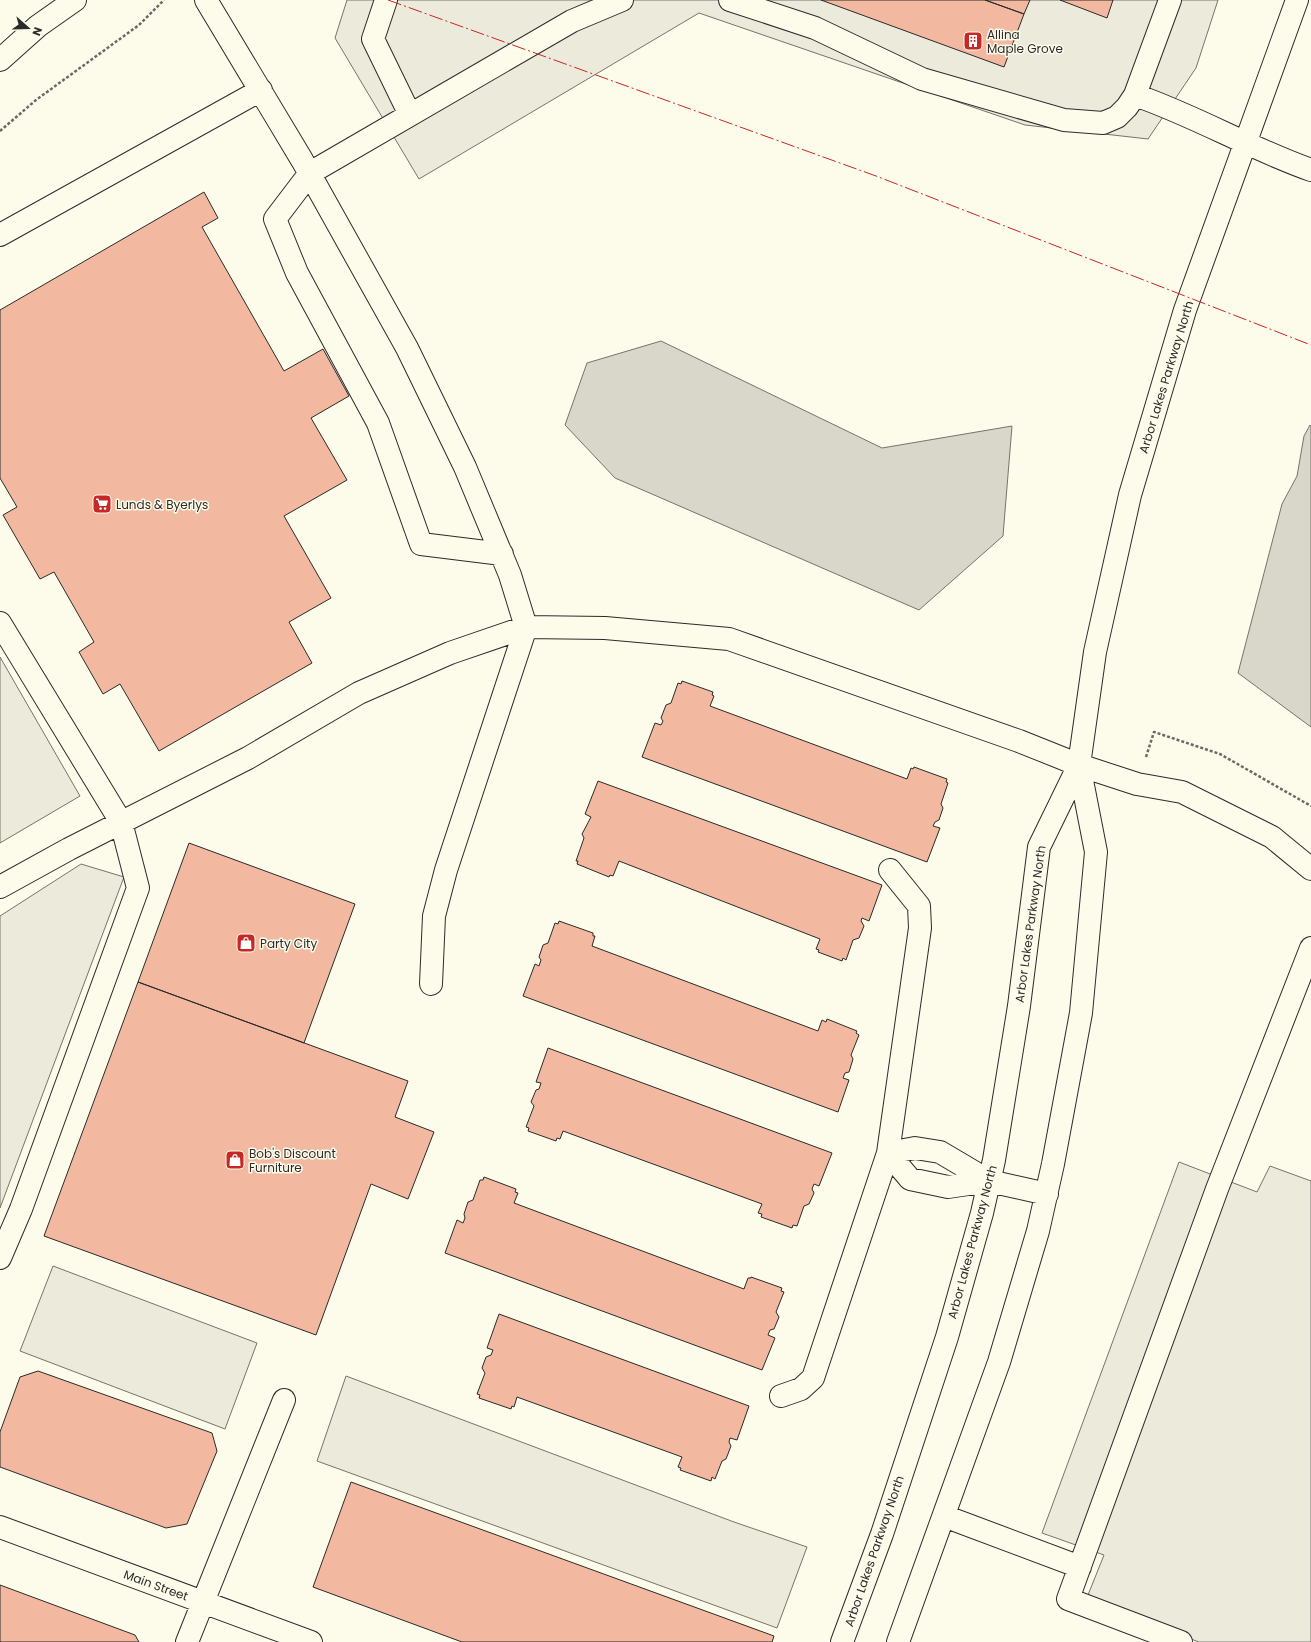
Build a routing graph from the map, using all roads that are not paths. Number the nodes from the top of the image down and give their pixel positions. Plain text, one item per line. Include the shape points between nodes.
1 (75, 0) edge
2 (206, 0) edge
3 (386, 0) edge
4 (622, 0) edge
5 (730, 0) edge
6 (1170, 0) edge
7 (1297, 0) edge
8 (0, 60) edge
9 (261, 90) junction
10 (1135, 96) junction
11 (410, 115) junction
12 (1246, 143) junction
13 (1311, 170) edge
14 (310, 173) junction
15 (0, 235) edge
16 (502, 554) junction
17 (0, 624) edge
18 (526, 627) junction
19 (1079, 765) junction
20 (121, 822) junction
21 (1311, 869) edge
22 (890, 870) dead end
23 (0, 887) edge
24 (1311, 948) edge
25 (431, 984) dead end
26 (888, 1153) junction
27 (989, 1181) junction
28 (1047, 1194) junction
29 (0, 1258) edge
30 (781, 1396) dead end
31 (284, 1400) dead end
32 (944, 1516) junction
33 (0, 1527) edge
34 (1080, 1567) junction
35 (202, 1602) junction
36 (187, 1642) edge
37 (312, 1642) edge
38 (842, 1642) edge
39 (898, 1642) edge
40 (1181, 1642) edge

1 - 8 street via 38,26
2 - 9 street
3 - 11 street via 373,39
4 - 11 street via 572,21
5 - 10 street via 815,28 922,79 1064,120 1103,123 1117,117
6 - 10 street
7 - 12 street, Arbor Lakes Parkway North
9 - 14 street
9 - 15 street
10 - 12 street via 1202,122
11 - 14 street
12 - 13 street
12 - 19 street, Arbor Lakes Parkway North via 1185,310 1130,495 1095,652
14 - 16 street via 407,348 465,467
14 - 16 street via 275,219 297,273 378,423 421,544
16 - 18 street
17 - 20 street
18 - 19 street via 605,628 729,639 1019,741
18 - 20 street via 450,653 359,693 248,758
18 - 25 street via 446,870 434,916
19 - 21 street via 1137,784 1182,792 1272,838
19 - 27 street, Arbor Lakes Parkway North via 1039,847 1019,1006
19 - 28 street, Arbor Lakes Parkway North via 1096,852 1081,1013
20 - 23 street
20 - 29 street via 138,888 21,1209
22 - 26 street via 919,906 920,928
24 - 34 street via 1217,1189
26 - 27 street via 915,1148 940,1152
26 - 27 street via 910,1179 948,1186
26 - 30 street via 813,1378 801,1389
27 - 28 street
27 - 38 street, Arbor Lakes Parkway North via 946,1337 882,1534
28 - 32 street, Arbor Lakes Parkway North via 999,1362
31 - 35 street
32 - 34 street
32 - 39 street, Arbor Lakes Parkway North
33 - 35 street, Main Street
34 - 40 street via 1068,1599
35 - 36 street
35 - 37 street, Main Street

